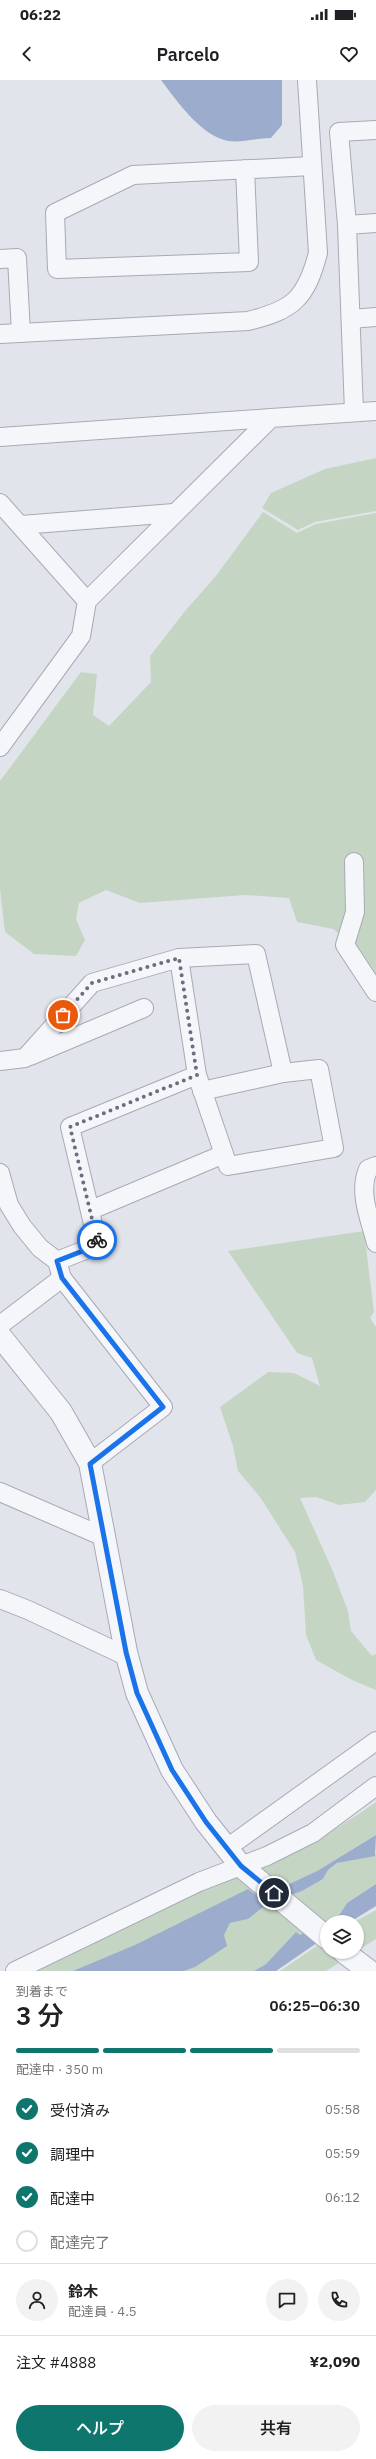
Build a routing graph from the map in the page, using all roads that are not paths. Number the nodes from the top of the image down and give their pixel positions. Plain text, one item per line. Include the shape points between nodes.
1 (307, 80) edge
2 (376, 130) edge
3 (312, 166) junction
4 (245, 169) junction
5 (376, 223) edge
6 (347, 225) junction
7 (0, 259) edge
8 (376, 317) edge
9 (350, 319) junction
10 (21, 333) junction
11 (0, 334) edge
12 (376, 410) edge
13 (354, 412) junction
14 (271, 418) junction
15 (0, 437) edge
16 (0, 503) edge
17 (174, 513) junction
18 (21, 525) junction
19 (88, 601) junction
20 (0, 748) edge
21 (354, 862) dead end
22 (179, 958) junction
23 (376, 992) edge
24 (144, 1008) dead end
25 (24, 1058) junction
26 (0, 1061) edge
27 (283, 1073) junction
28 (199, 1083) junction
29 (224, 1154) junction
30 (376, 1166) edge
31 (0, 1173) edge
32 (91, 1210) junction
33 (376, 1243) edge
34 (57, 1261) junction
35 (62, 1278) junction
36 (0, 1325) edge
37 (0, 1336) edge
38 (90, 1464) junction
39 (0, 1492) edge
40 (104, 1537) junction
41 (0, 1599) edge
42 (128, 1657) junction
43 (376, 1741) edge
44 (376, 1786) edge
45 (227, 1848) junction
46 (247, 1870) junction
47 (320, 1932) edge
48 (15, 1971) edge

1 - 3 street
2 - 6 street via 340,132
3 - 4 street
3 - 10 street via 318,253 312,278 297,300 277,314 248,321
4 - 4 street via 133,174 55,213 57,269 249,262
5 - 6 street
6 - 9 street
7 - 10 street via 17,258
8 - 9 street
9 - 13 street
10 - 11 street
12 - 13 street
13 - 14 street
14 - 15 street
14 - 17 street
16 - 18 street
17 - 18 street
17 - 19 street
18 - 19 street
19 - 20 street via 80,636
21 - 23 street via 355,912 345,945
22 - 25 street via 92,983
22 - 27 street via 256,954
22 - 28 street
24 - 25 street
25 - 26 street
27 - 28 street
27 - 29 street via 319,1069 334,1148 228,1166
28 - 29 street
28 - 32 street via 70,1127
29 - 32 street
30 - 33 street via 368,1170 363,1182 364,1198
31 - 34 street via 9,1206 40,1248
32 - 34 street via 98,1245
34 - 35 street
35 - 36 street
35 - 38 street via 163,1407
37 - 38 street via 61,1412
38 - 40 street
39 - 40 street
40 - 42 street
41 - 42 street
42 - 45 street via 137,1693 172,1770 206,1822
43 - 45 street
44 - 46 street via 313,1833 267,1856
45 - 46 street
46 - 47 street
46 - 48 street via 199,1882

